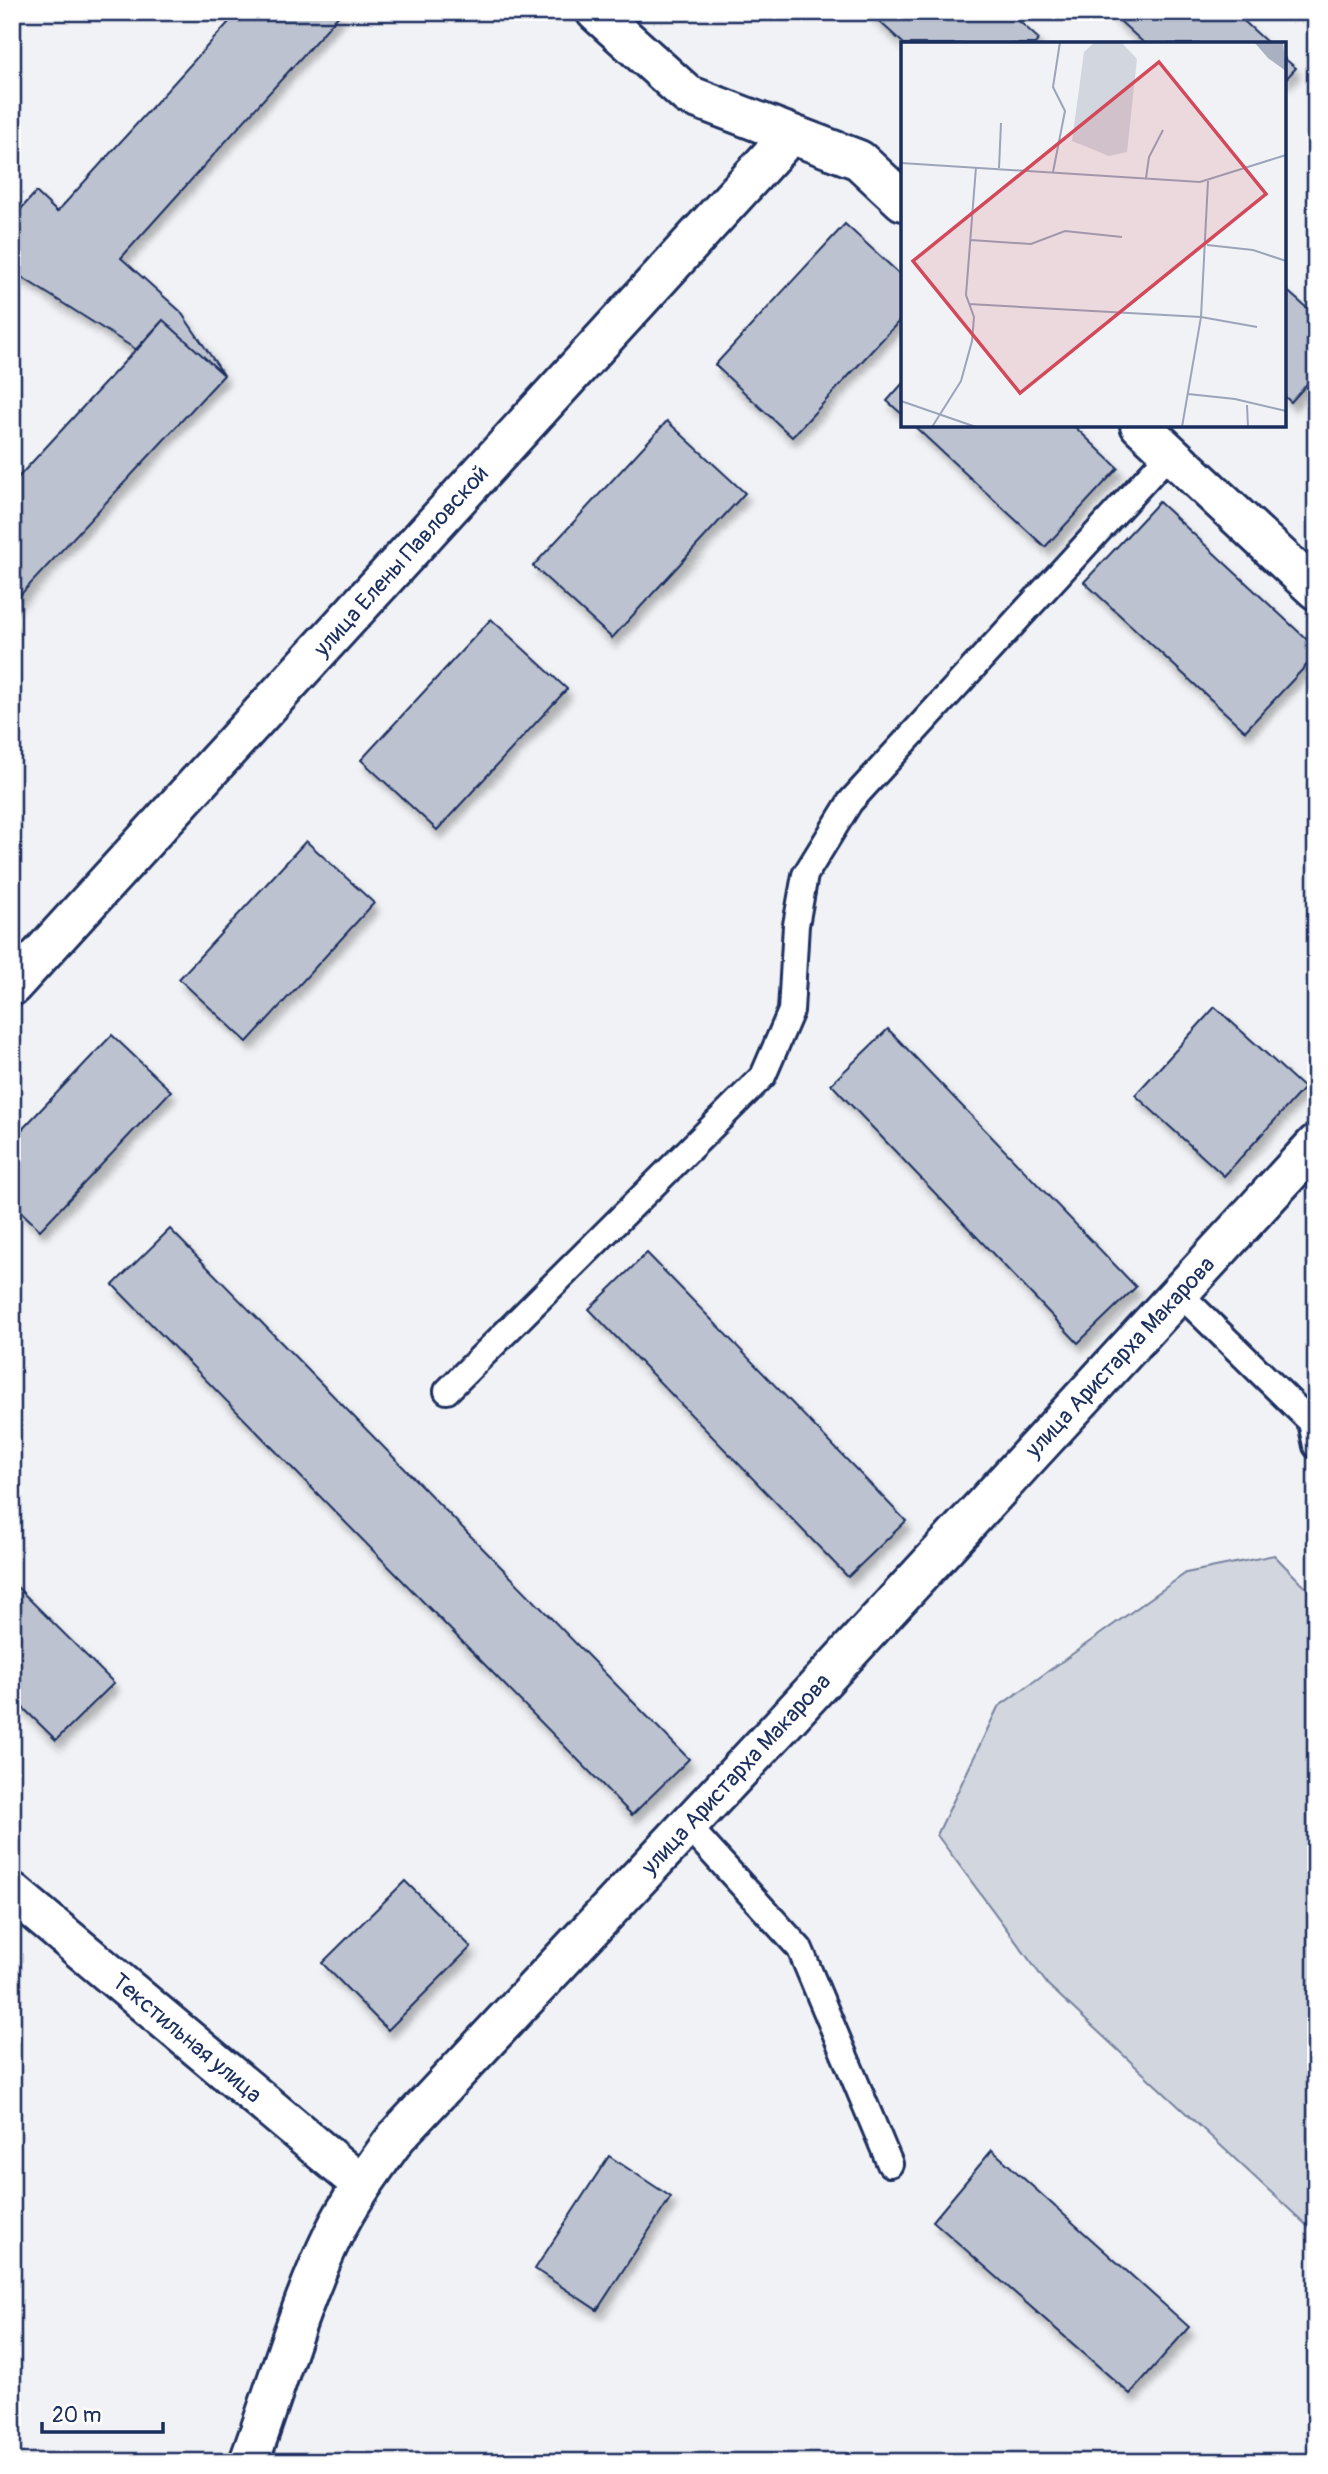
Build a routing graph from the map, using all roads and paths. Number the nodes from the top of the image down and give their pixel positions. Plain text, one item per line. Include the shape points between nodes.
1 (596, 12) edge
2 (790, 135) junction
3 (901, 199) edge
4 (1142, 427) edge
5 (1170, 453) junction
6 (1316, 590) edge
7 (12, 986) edge
8 (1316, 1144) edge
9 (1179, 1293) junction
10 (447, 1391) dead end
11 (1316, 1446) edge
12 (688, 1826) junction
13 (12, 1892) edge
14 (890, 2164) dead end
15 (362, 2185) junction
16 (249, 2462) edge

1 - 2 street via 688,95
2 - 3 street via 859,160
2 - 7 street, улица Елены Павловской
4 - 5 street
5 - 6 street
5 - 10 lane via 850,802 805,875 796,925 791,1011 763,1076
8 - 9 street, улица Аристарха Макарова
9 - 11 lane via 1311,1422
9 - 12 street, улица Аристарха Макарова
12 - 14 lane via 800,1949
12 - 15 street, улица Аристарха Макарова via 425,2104
13 - 15 street, Текстильная улица
15 - 16 street, улица Аристарха Макарова via 317,2270

